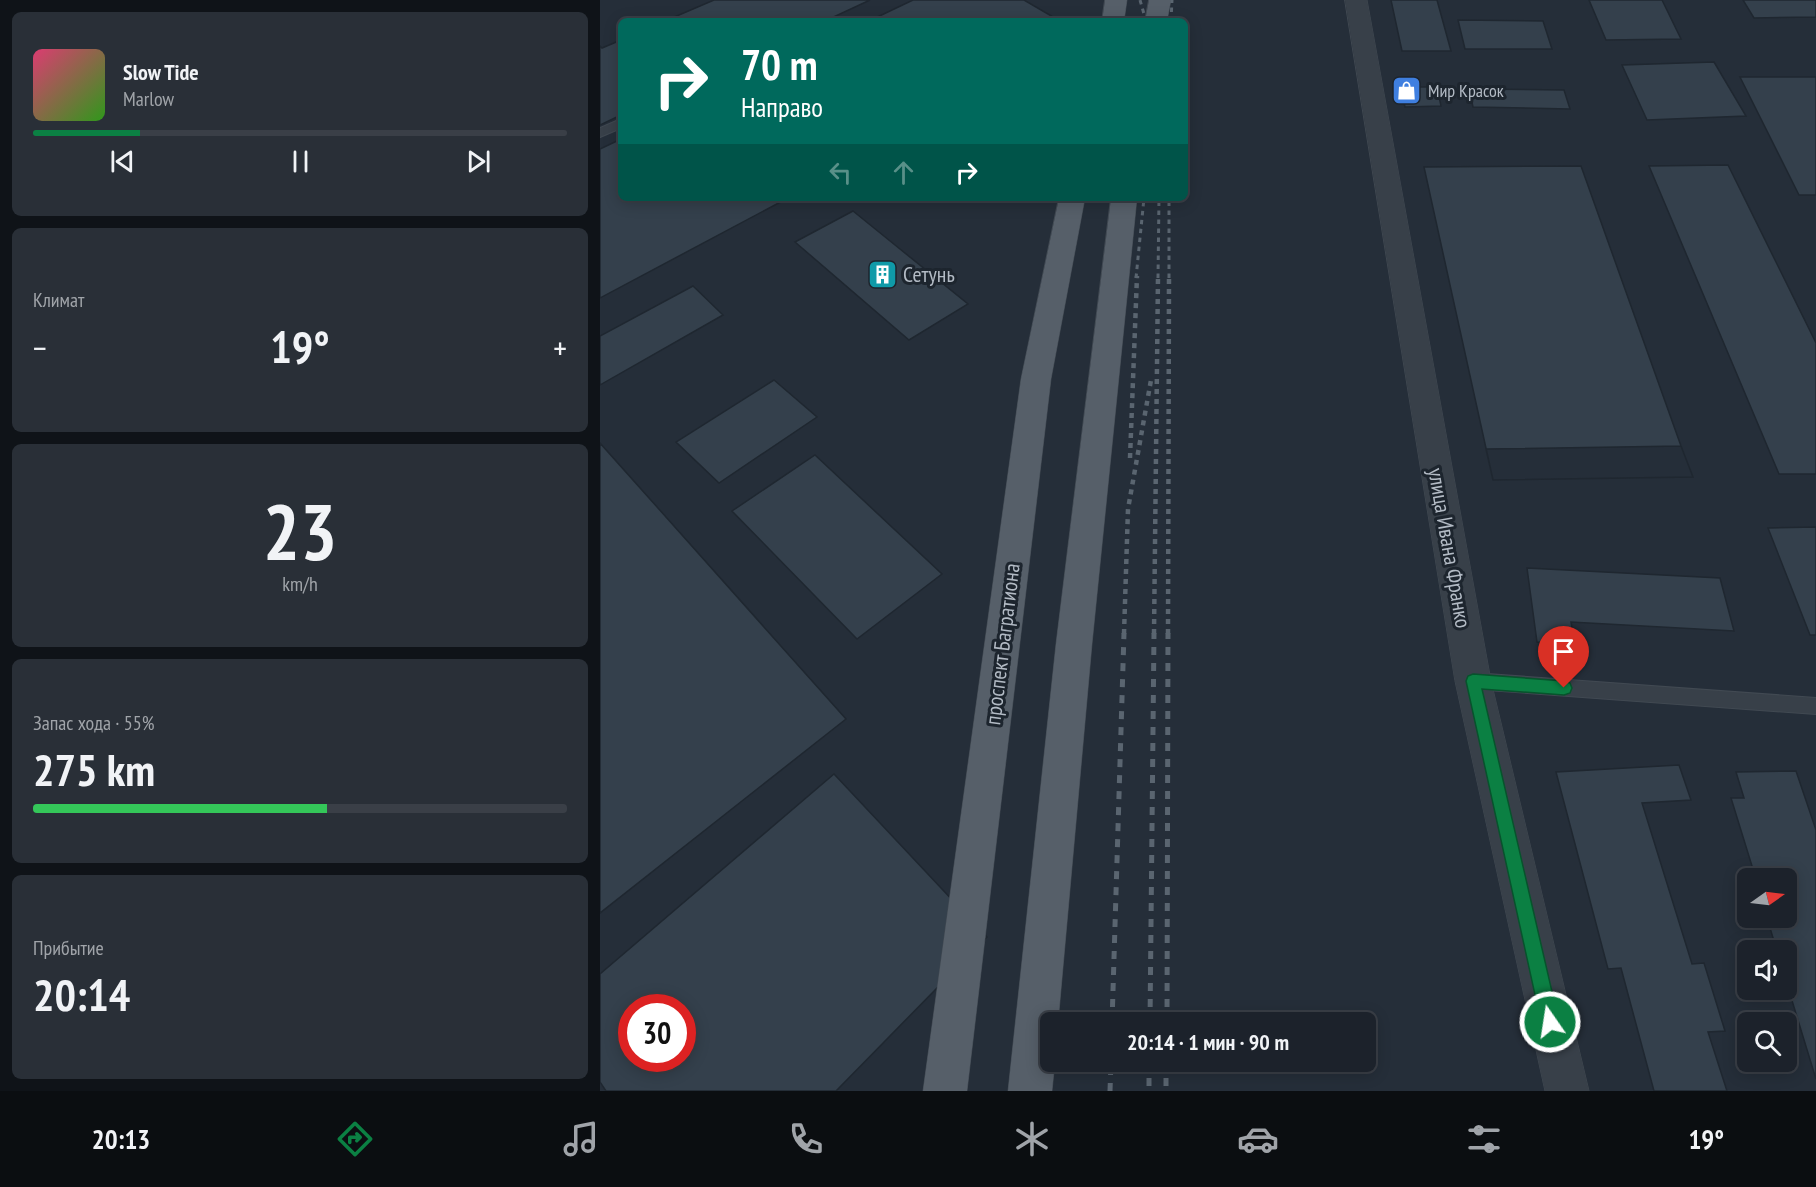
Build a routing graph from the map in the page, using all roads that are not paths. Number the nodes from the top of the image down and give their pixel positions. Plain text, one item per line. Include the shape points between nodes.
1 (1116, 0) edge
2 (1160, 0) edge
3 (1356, 0) edge
4 (1113, 18) edge
5 (1157, 18) edge
6 (618, 124) edge
7 (600, 133) edge
8 (1071, 201) edge
9 (1124, 201) edge
10 (1473, 681) junction
11 (1816, 706) edge
12 (945, 1091) edge
13 (1030, 1091) edge
14 (1567, 1091) edge

1 - 4 main road
2 - 5 main road
3 - 10 street, улица Ивана Франко
6 - 7 lane
8 - 12 main road, проспект Багратиона via 1036,379
9 - 13 main road via 1078,591
10 - 11 lane
10 - 14 street, улица Ивана Франко

